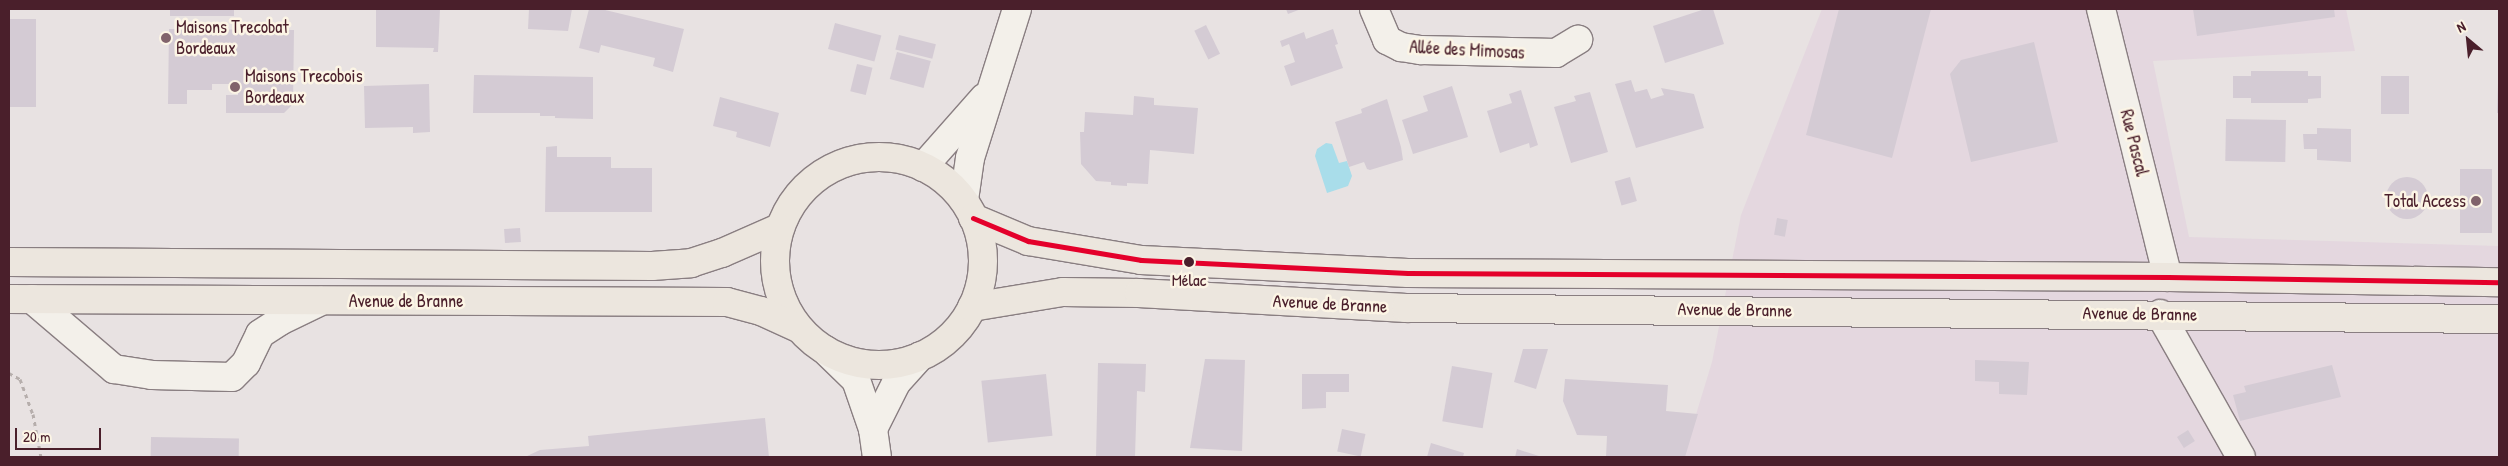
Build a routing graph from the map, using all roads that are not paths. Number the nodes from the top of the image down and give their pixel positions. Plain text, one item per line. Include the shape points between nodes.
1 (1017, 9) edge
2 (1374, 9) edge
3 (2101, 9) edge
4 (1578, 40) dead end
5 (990, 91) junction
6 (924, 167) junction
7 (969, 209) junction
8 (779, 228) junction
9 (9, 262) edge
10 (2168, 277) junction
11 (2499, 282) edge
12 (21, 299) edge
13 (321, 301) junction
14 (972, 307) junction
15 (2160, 314) junction
16 (2499, 319) edge
17 (798, 328) junction
18 (824, 350) junction
19 (920, 356) junction
20 (874, 429) junction
21 (877, 457) edge
22 (2241, 457) edge

1 - 5 street
2 - 4 street, Allée des Mimosas via 1387,40 1401,47 1556,54
3 - 10 street, Rue Pascal
5 - 6 street
5 - 7 street via 970,158
6 - 7 main road via 946,181
6 - 8 main road via 890,157 854,159 822,173 796,197
7 - 10 main road, Avenue de Branne via 1028,241 1141,260 1408,272
7 - 14 main road via 982,247 981,278
8 - 9 main road, Avenue de Branne via 690,263 652,266
8 - 17 main road via 774,263 780,297
10 - 11 main road, Avenue de Branne
12 - 13 main road, Avenue de Branne
12 - 13 street via 114,369 152,375 232,377 246,363 260,334
13 - 17 main road, Avenue de Branne via 726,302 762,311
14 - 15 main road, Avenue de Branne via 1063,292 1140,293 1406,308
14 - 19 main road via 959,327 941,344
15 - 16 main road, Avenue de Branne
15 - 22 street
17 - 18 main road
18 - 19 main road via 855,362 888,365
18 - 20 street via 856,380
19 - 20 street via 896,383
20 - 21 street

